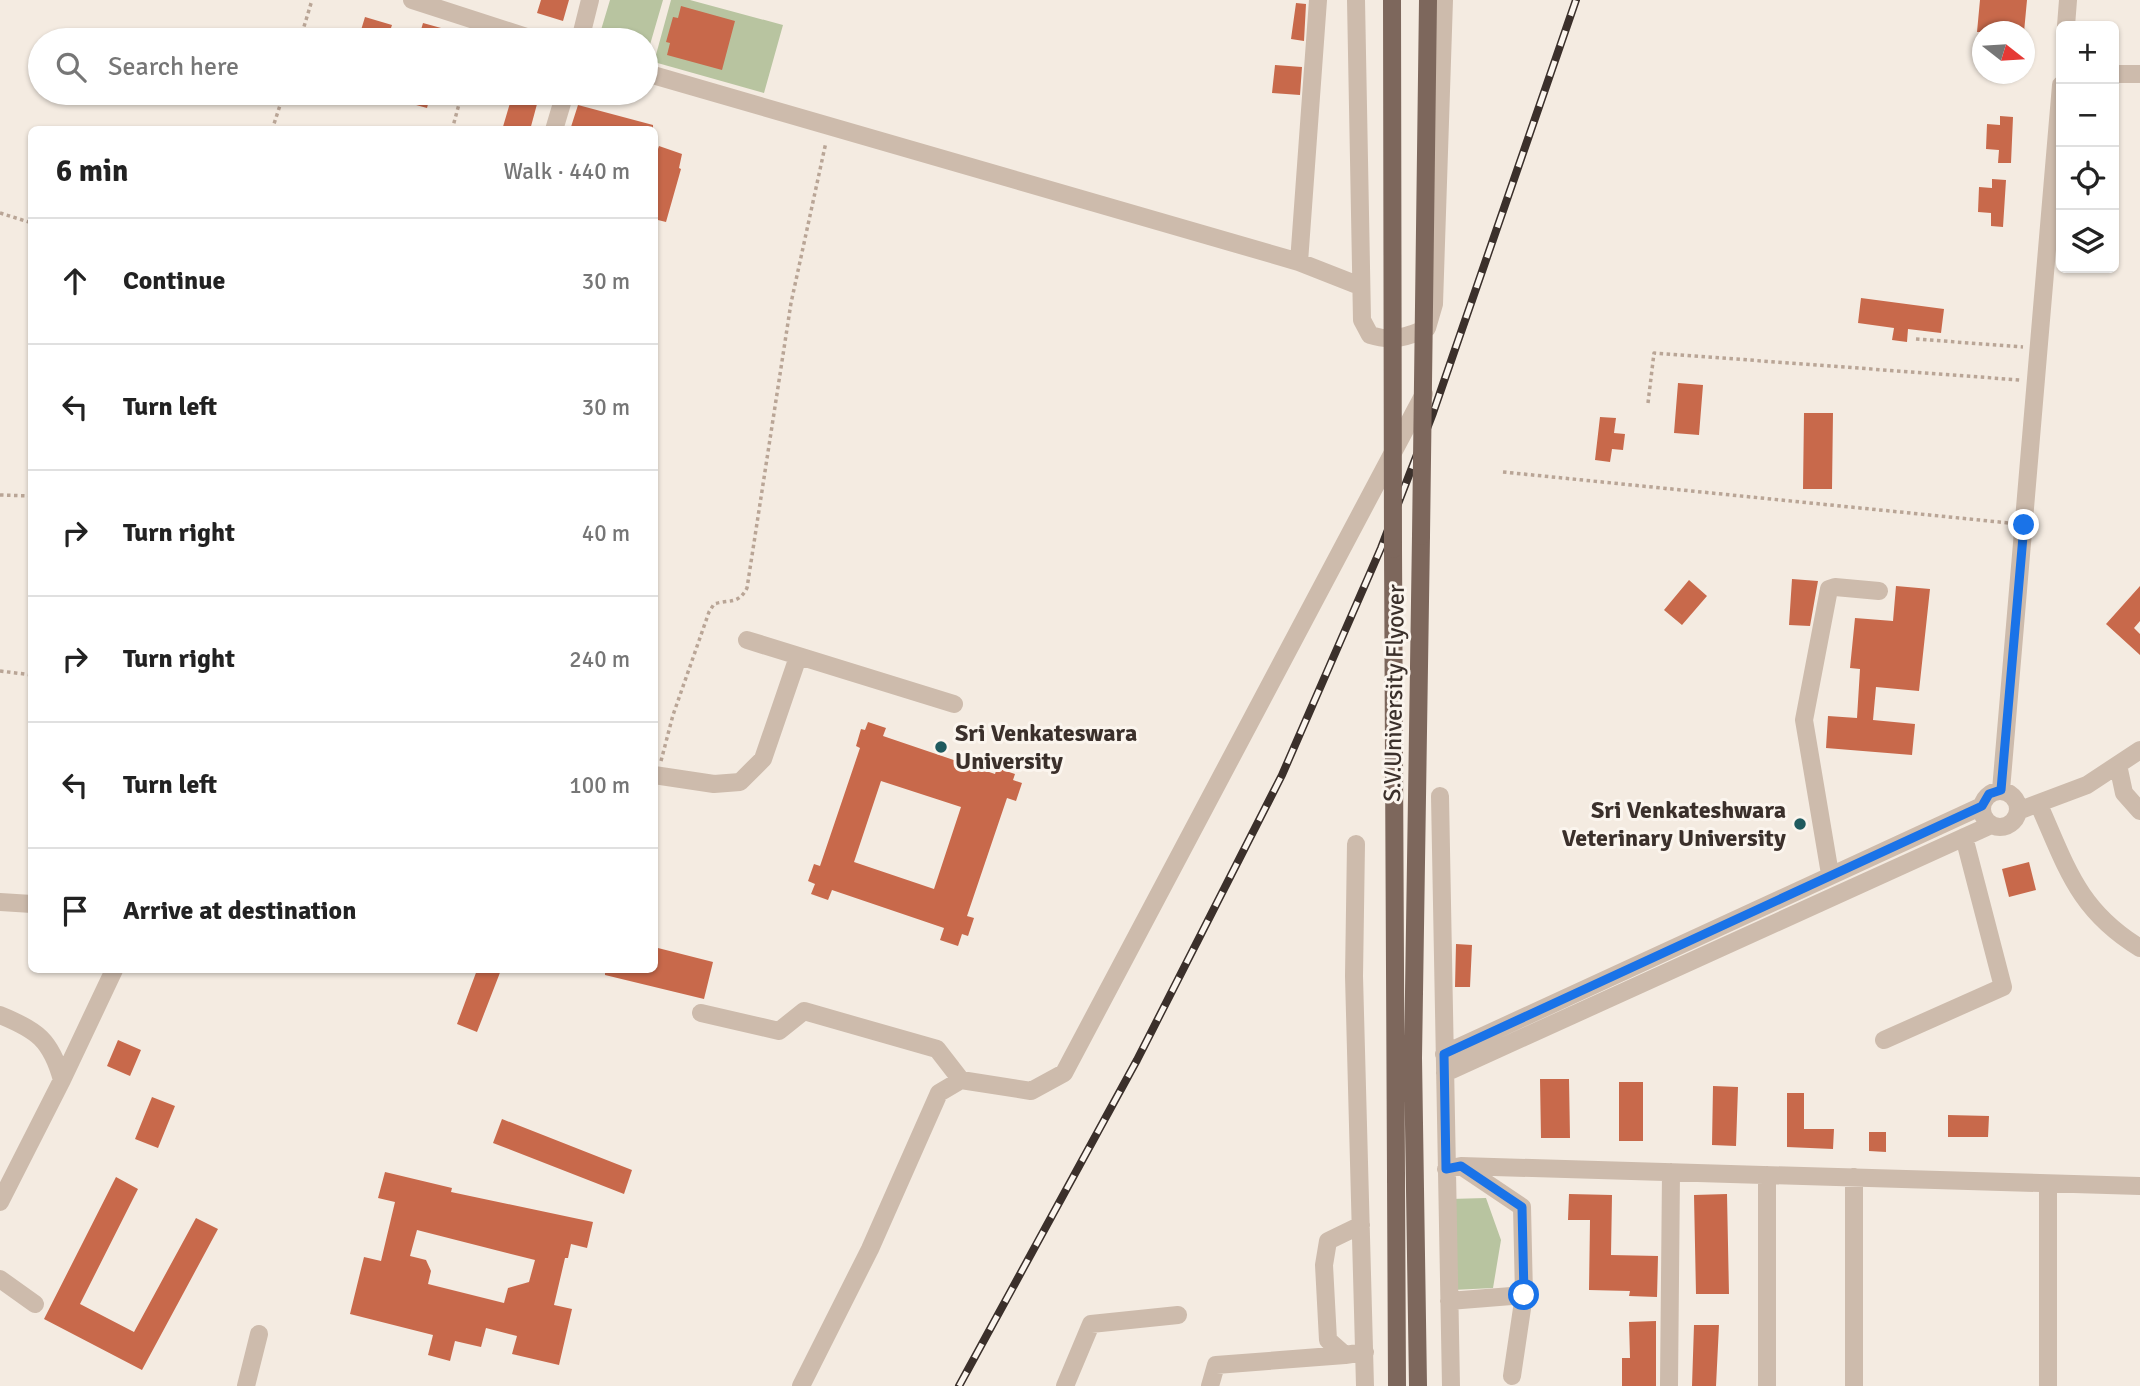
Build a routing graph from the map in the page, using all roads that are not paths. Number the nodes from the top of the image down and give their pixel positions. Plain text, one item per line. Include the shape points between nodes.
1 (412, 0) edge
2 (590, 0) edge
3 (1318, 0) edge
4 (1356, 0) edge
5 (1392, 0) edge
6 (1428, 0) edge
7 (1444, 0) edge
8 (2068, 0) edge
9 (2066, 21) edge
10 (499, 28) edge
11 (583, 28) edge
12 (2119, 74) edge
13 (2140, 74) edge
14 (658, 76) edge
15 (561, 105) edge
16 (555, 126) edge
17 (2056, 145) edge
18 (1299, 262) junction
19 (1360, 286) junction
20 (1427, 328) junction
21 (1879, 591) dead end
22 (747, 640) dead end
23 (798, 657) junction
24 (954, 704) dead end
25 (2140, 750) edge
26 (2118, 765) junction
27 (658, 775) edge
28 (2001, 790) junction
29 (1440, 796) dead end
30 (2039, 805) junction
31 (1982, 806) junction
32 (2018, 811) junction
33 (2140, 811) edge
34 (1991, 825) junction
35 (1964, 838) junction
36 (1356, 844) dead end
37 (1830, 874) junction
38 (0, 902) edge
39 (28, 904) edge
40 (2140, 948) edge
41 (113, 973) edge
42 (701, 1013) dead end
43 (0, 1015) edge
44 (1884, 1040) dead end
45 (1444, 1054) junction
46 (1445, 1073) junction
47 (62, 1080) junction
48 (961, 1080) junction
49 (1453, 1168) junction
50 (1671, 1172) junction
51 (1767, 1175) junction
52 (1854, 1177) junction
53 (2048, 1184) junction
54 (2140, 1186) edge
55 (0, 1202) edge
56 (1361, 1226) junction
57 (0, 1279) edge
58 (1524, 1295) junction
59 (1449, 1301) junction
60 (35, 1304) dead end
61 (1178, 1315) dead end
62 (259, 1335) dead end
63 (1364, 1352) junction
64 (1345, 1355) junction
65 (1512, 1376) dead end
66 (246, 1386) edge
67 (801, 1386) edge
68 (1065, 1386) edge
69 (1210, 1386) edge
70 (1365, 1386) edge
71 (1397, 1386) edge
72 (1418, 1386) edge
73 (1451, 1386) edge
74 (1670, 1386) edge
75 (1768, 1386) edge
76 (1854, 1386) edge
77 (2048, 1386) edge

1 - 10 street
2 - 11 street
3 - 18 street
4 - 19 street
5 - 71 main road, S.V.University Flyover, bridge
6 - 72 main road, S.V.University Flyover, bridge via 1413,1058
7 - 20 street via 1438,238 1434,304
8 - 9 street
12 - 13 street
14 - 18 street
15 - 16 street
17 - 28 street
18 - 19 street
19 - 20 street via 1362,320 1370,335 1384,340
20 - 48 street via 1423,399 1064,1073 1031,1091
21 - 37 street via 1829,589 1804,716
22 - 23 street
23 - 24 street
23 - 27 street via 763,759 740,782 714,784
25 - 26 street
26 - 30 street via 2087,785
26 - 33 street via 2124,793
28 - 31 street via 1989,794
28 - 32 street via 2012,795
29 - 45 street
30 - 32 street
30 - 40 street via 2077,890 2112,931
31 - 34 street
31 - 37 street
32 - 34 street via 2008,825
34 - 35 street
35 - 44 street via 2003,987
35 - 46 street
36 - 56 street via 1354,976
37 - 45 street
38 - 39 street
41 - 47 street
42 - 48 street via 779,1031 804,1011 937,1049
43 - 47 street via 31,1028 48,1044
45 - 46 street
46 - 49 street
47 - 55 street
48 - 67 street via 939,1093 870,1249
49 - 50 street
49 - 58 street via 1522,1207
49 - 59 street
50 - 51 street
50 - 74 street
51 - 52 street
51 - 75 street
52 - 53 street
52 - 76 street
53 - 54 street
53 - 77 street
56 - 63 street
56 - 64 street via 1328,1241 1324,1265 1328,1340
57 - 60 street
58 - 59 street
58 - 65 street
59 - 73 street
61 - 68 street via 1091,1324
62 - 66 street
63 - 64 street
63 - 70 street
64 - 69 street via 1216,1365

